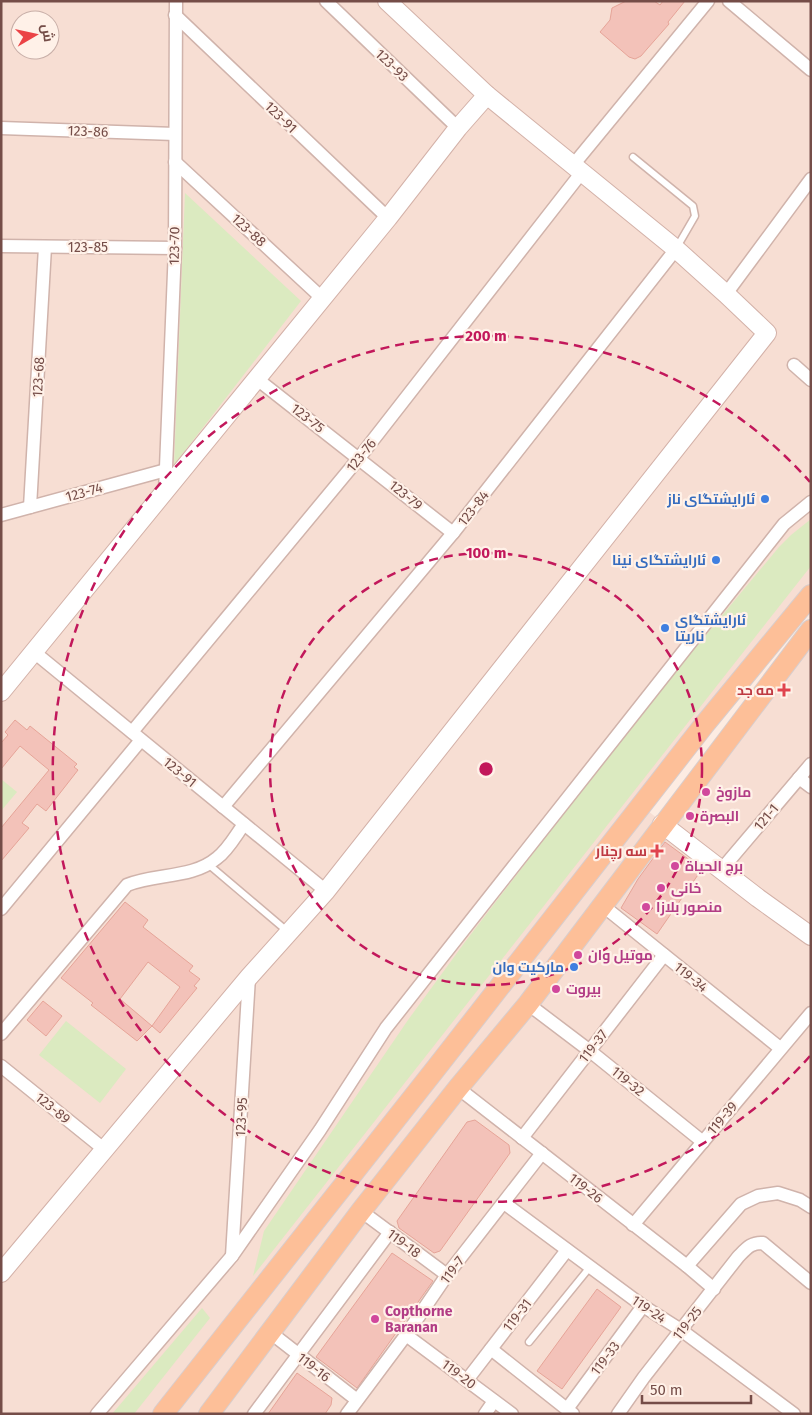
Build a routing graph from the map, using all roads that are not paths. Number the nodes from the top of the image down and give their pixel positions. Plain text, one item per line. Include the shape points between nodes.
1 (176, 1) edge
2 (326, 1) edge
3 (387, 1) edge
4 (708, 1) edge
5 (729, 1) edge
6 (175, 15) junction
7 (811, 70) edge
8 (487, 94) junction
9 (1, 128) edge
10 (458, 128) junction
11 (175, 134) junction
12 (633, 157) dead end
13 (175, 162) junction
14 (578, 168) junction
15 (811, 180) edge
16 (388, 218) junction
17 (1, 246) edge
18 (45, 247) junction
19 (175, 248) junction
20 (676, 249) junction
21 (726, 294) junction
22 (322, 298) junction
23 (794, 365) dead end
24 (257, 379) junction
25 (811, 380) edge
26 (359, 458) junction
27 (166, 470) junction
28 (165, 492) junction
29 (811, 502) edge
30 (30, 507) junction
31 (1, 515) edge
32 (453, 533) junction
33 (811, 595) edge
34 (811, 630) edge
35 (34, 652) junction
36 (1, 692) edge
37 (136, 736) junction
38 (811, 764) edge
39 (799, 778) junction
40 (811, 786) edge
41 (223, 807) junction
42 (244, 824) junction
43 (662, 824) junction
44 (208, 864) junction
45 (722, 869) junction
46 (326, 891) junction
47 (602, 905) junction
48 (1, 909) edge
49 (289, 932) junction
50 (811, 936) edge
51 (664, 955) junction
52 (249, 977) junction
53 (528, 1004) junction
54 (811, 1013) edge
55 (1, 1034) edge
56 (780, 1048) junction
57 (590, 1050) junction
58 (1, 1066) edge
59 (458, 1088) junction
60 (522, 1138) junction
61 (702, 1142) junction
62 (104, 1150) junction
63 (542, 1154) junction
64 (504, 1203) junction
65 (811, 1207) edge
66 (362, 1211) junction
67 (633, 1225) junction
68 (390, 1232) junction
69 (568, 1250) junction
70 (232, 1256) junction
71 (687, 1266) junction
72 (590, 1267) junction
73 (1, 1273) edge
74 (447, 1275) junction
75 (811, 1283) edge
76 (714, 1289) junction
77 (643, 1306) junction
78 (681, 1330) junction
79 (271, 1333) junction
80 (406, 1335) junction
81 (529, 1342) dead end
82 (491, 1349) junction
83 (299, 1355) junction
84 (467, 1380) junction
85 (357, 1400) junction
86 (494, 1401) junction
87 (570, 1411) edge
88 (791, 1413) edge
89 (96, 1414) edge
90 (163, 1414) edge
91 (209, 1414) edge
92 (254, 1414) edge
93 (347, 1414) edge
94 (485, 1414) edge
95 (512, 1414) edge
96 (618, 1414) edge

1 - 6 street, 123-70
2 - 10 street, 123-93
3 - 8 street
4 - 14 street, 123-76
5 - 7 street
6 - 11 street, 123-70
6 - 16 street, 123-91
8 - 10 street
8 - 14 street
9 - 11 street, 123-86
10 - 16 street
11 - 13 street, 123-70
12 - 20 lane via 693,206 695,216
13 - 19 street, 123-70
13 - 22 street, 123-88
14 - 20 street
14 - 26 street, 123-76
15 - 21 street
16 - 22 street
17 - 18 street, 123-85
18 - 19 street, 123-85
18 - 30 street, 123-68
19 - 27 street, 123-70
20 - 21 street
20 - 32 street, 123-84
21 - 46 street via 767,333
22 - 24 street
23 - 25 street
24 - 26 street, 123-75
24 - 28 street
26 - 32 street, 123-79
26 - 37 street, 123-76
27 - 28 street, 123-70
27 - 30 street, 123-74
28 - 35 street
29 - 70 street via 784,524 386,1028
30 - 31 street, 123-74
32 - 41 street, 123-84
33 - 90 main road via 704,725
34 - 43 main road
35 - 36 street
35 - 37 street, 123-91
37 - 41 street, 123-91
37 - 48 street, 123-76
38 - 39 street, 121-1
39 - 40 street
39 - 45 street, 121-1
41 - 42 street, 123-91
42 - 44 street via 218,858
42 - 46 street, 123-91
43 - 45 street
43 - 47 main road
44 - 49 lane
44 - 55 street via 127,885
45 - 50 street
46 - 49 street
47 - 51 street, 119-34
47 - 53 main road
49 - 52 street
51 - 56 street, 119-34
51 - 57 street, 119-37
52 - 62 street
52 - 70 street, 123-95
53 - 57 street, 119-32
53 - 59 main road
54 - 56 street, 119-39
56 - 61 street, 119-39
57 - 60 street, 119-37
57 - 61 street, 119-32
58 - 62 street, 123-89
59 - 60 street, 119-26
59 - 66 main road
60 - 63 street, 119-26
61 - 67 street, 119-39
62 - 73 street
63 - 64 street, 119-7
63 - 67 street, 119-26
64 - 69 street, 119-24
64 - 74 street, 119-7
65 - 71 street via 778,1193 758,1196 741,1204
66 - 68 street, 119-18
66 - 79 main road
67 - 71 street, 119-26
68 - 74 street, 119-18
68 - 83 street
69 - 72 street, 119-24
69 - 82 street, 119-31
70 - 89 street
71 - 76 street, 119-26
72 - 77 street, 119-24
72 - 81 lane
74 - 80 street, 119-7
75 - 76 street, 119-25 via 763,1243 756,1242 738,1256
76 - 78 street, 119-25
77 - 78 street, 119-24
77 - 87 street, 119-33
78 - 88 street, 119-24
78 - 96 street, 119-25
79 - 83 street, 119-16
79 - 91 main road
80 - 84 street, 119-20
80 - 85 street, 119-7
82 - 84 street, 119-31
82 - 87 street
83 - 85 street, 119-16
83 - 92 street
84 - 86 street, 119-20
85 - 93 street, 119-7
86 - 94 street
86 - 95 street, 119-20

